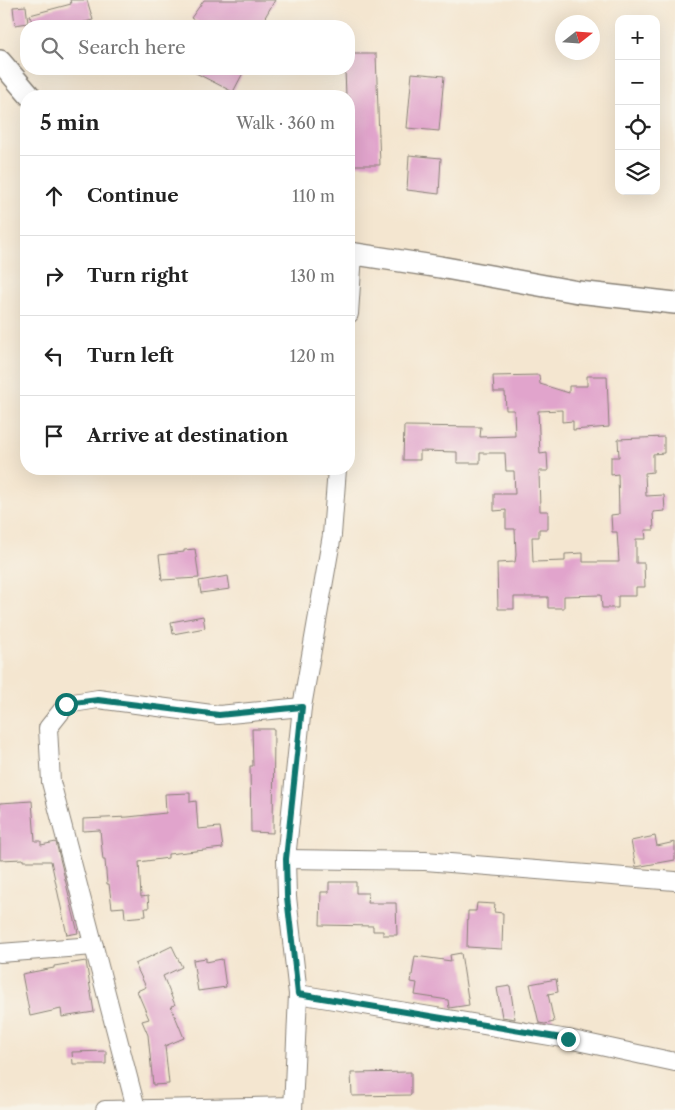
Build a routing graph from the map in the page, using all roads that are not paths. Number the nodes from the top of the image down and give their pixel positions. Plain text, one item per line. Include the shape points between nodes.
1 (2, 68) edge
2 (24, 90) edge
3 (355, 255) edge
4 (675, 303) edge
5 (337, 475) edge
6 (302, 707) junction
7 (286, 859) junction
8 (675, 881) edge
9 (94, 946) junction
10 (0, 953) edge
11 (298, 994) junction
12 (675, 1062) edge
13 (136, 1108) junction
14 (293, 1108) edge
15 (105, 1110) edge

1 - 2 street
3 - 4 street via 578,292
5 - 6 street via 332,535
6 - 7 street
6 - 9 street via 219,715 98,700 66,704 48,728 51,782
7 - 8 street via 425,861
7 - 11 street
9 - 10 street
9 - 13 street
11 - 12 street via 568,1039
11 - 14 street
13 - 14 street
13 - 15 street

